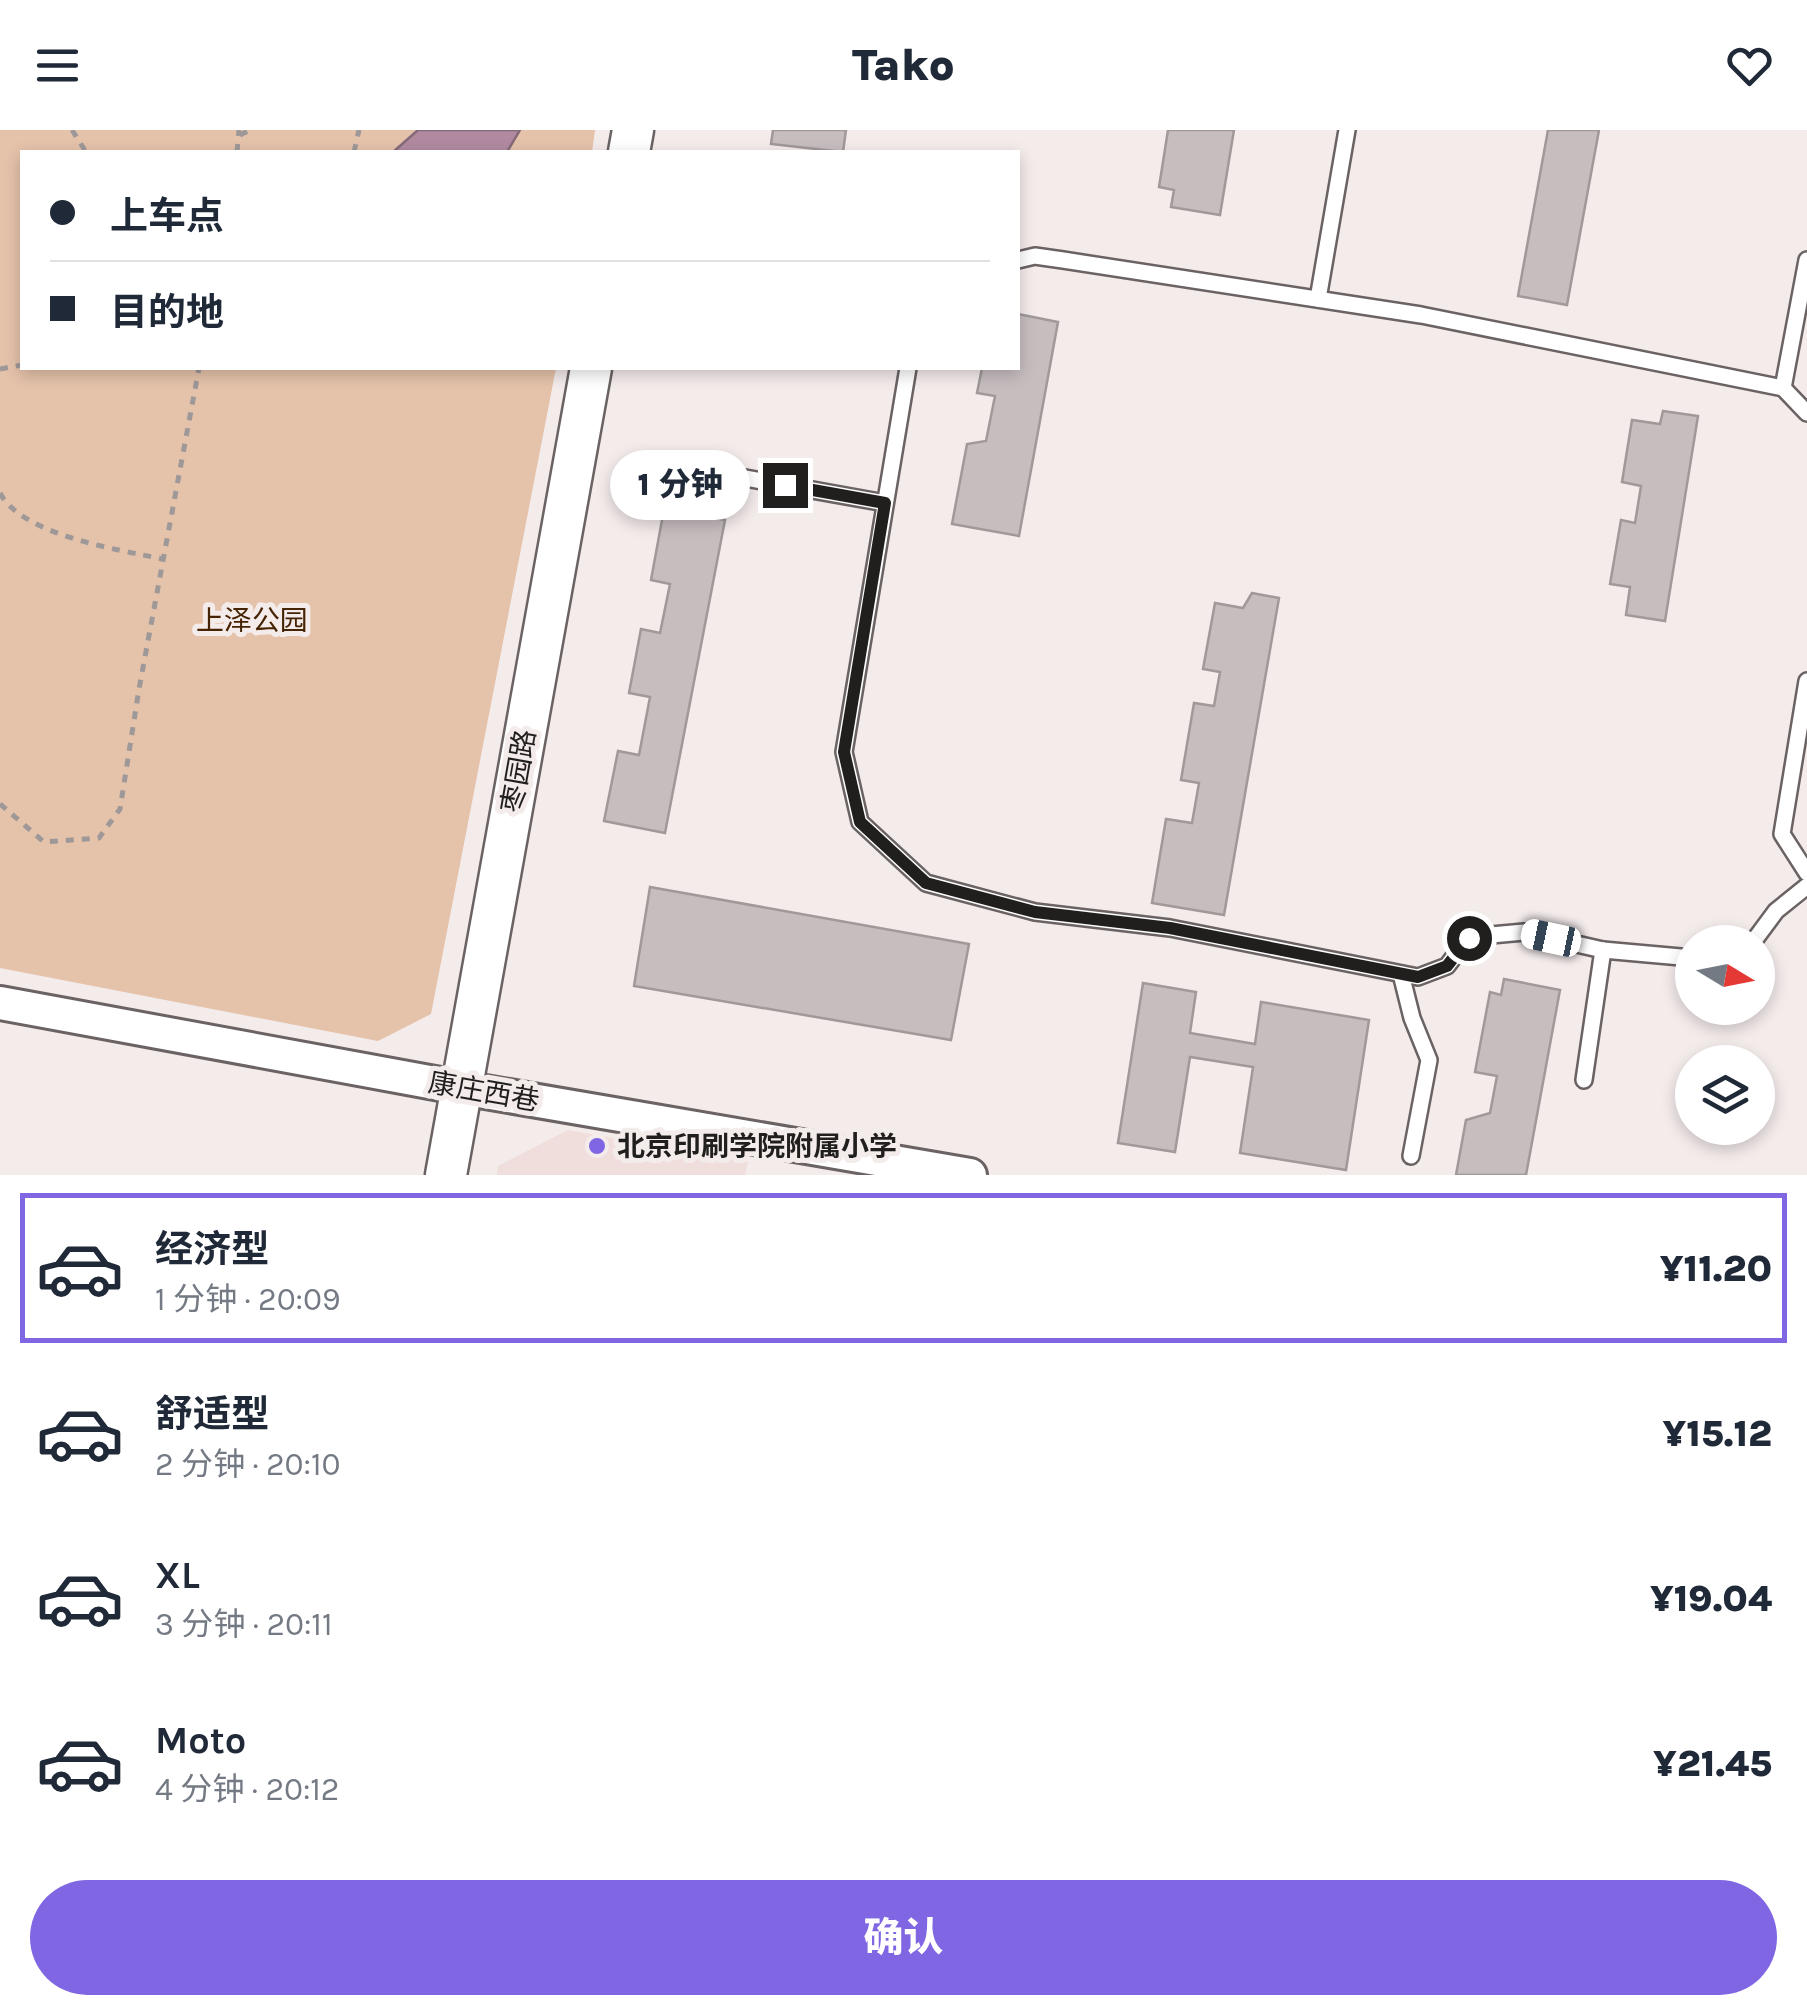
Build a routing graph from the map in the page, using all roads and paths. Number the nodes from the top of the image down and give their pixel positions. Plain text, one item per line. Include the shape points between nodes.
1 (250, 130) edge
2 (1347, 130) edge
3 (240, 132) edge
4 (1020, 260) edge
5 (1807, 260) edge
6 (1318, 299) junction
7 (199, 370) edge
8 (591, 370) edge
9 (908, 370) edge
10 (1783, 388) junction
11 (1807, 413) edge
12 (684, 466) dead end
13 (0, 493) edge
14 (885, 503) junction
15 (164, 558) junction
16 (1807, 681) edge
17 (0, 804) edge
18 (1807, 874) edge
19 (1807, 886) edge
20 (1766, 925) edge
21 (1603, 950) junction
22 (1675, 956) edge
23 (1400, 974) junction
24 (0, 1003) edge
25 (1584, 1080) dead end
26 (462, 1088) junction
27 (1411, 1156) dead end
28 (446, 1175) edge
29 (970, 1175) edge

1 - 3 path
2 - 6 lane
4 - 6 lane via 1035,256
5 - 10 lane
6 - 10 lane
7 - 15 path
8 - 26 street, 枣园路
9 - 14 lane
10 - 11 lane
12 - 14 lane
13 - 15 path via 7,506 71,540
14 - 23 lane via 844,752 860,822 926,883 1035,912 1170,928
15 - 17 path via 120,809 99,838 44,842
16 - 18 lane via 1782,834
19 - 20 lane
21 - 22 lane
21 - 23 lane via 1524,932 1469,938 1447,966 1418,977
21 - 25 lane
23 - 27 lane via 1429,1060
24 - 26 street, 康庄西巷
26 - 28 street, 枣园路
26 - 29 street, 康庄西巷

